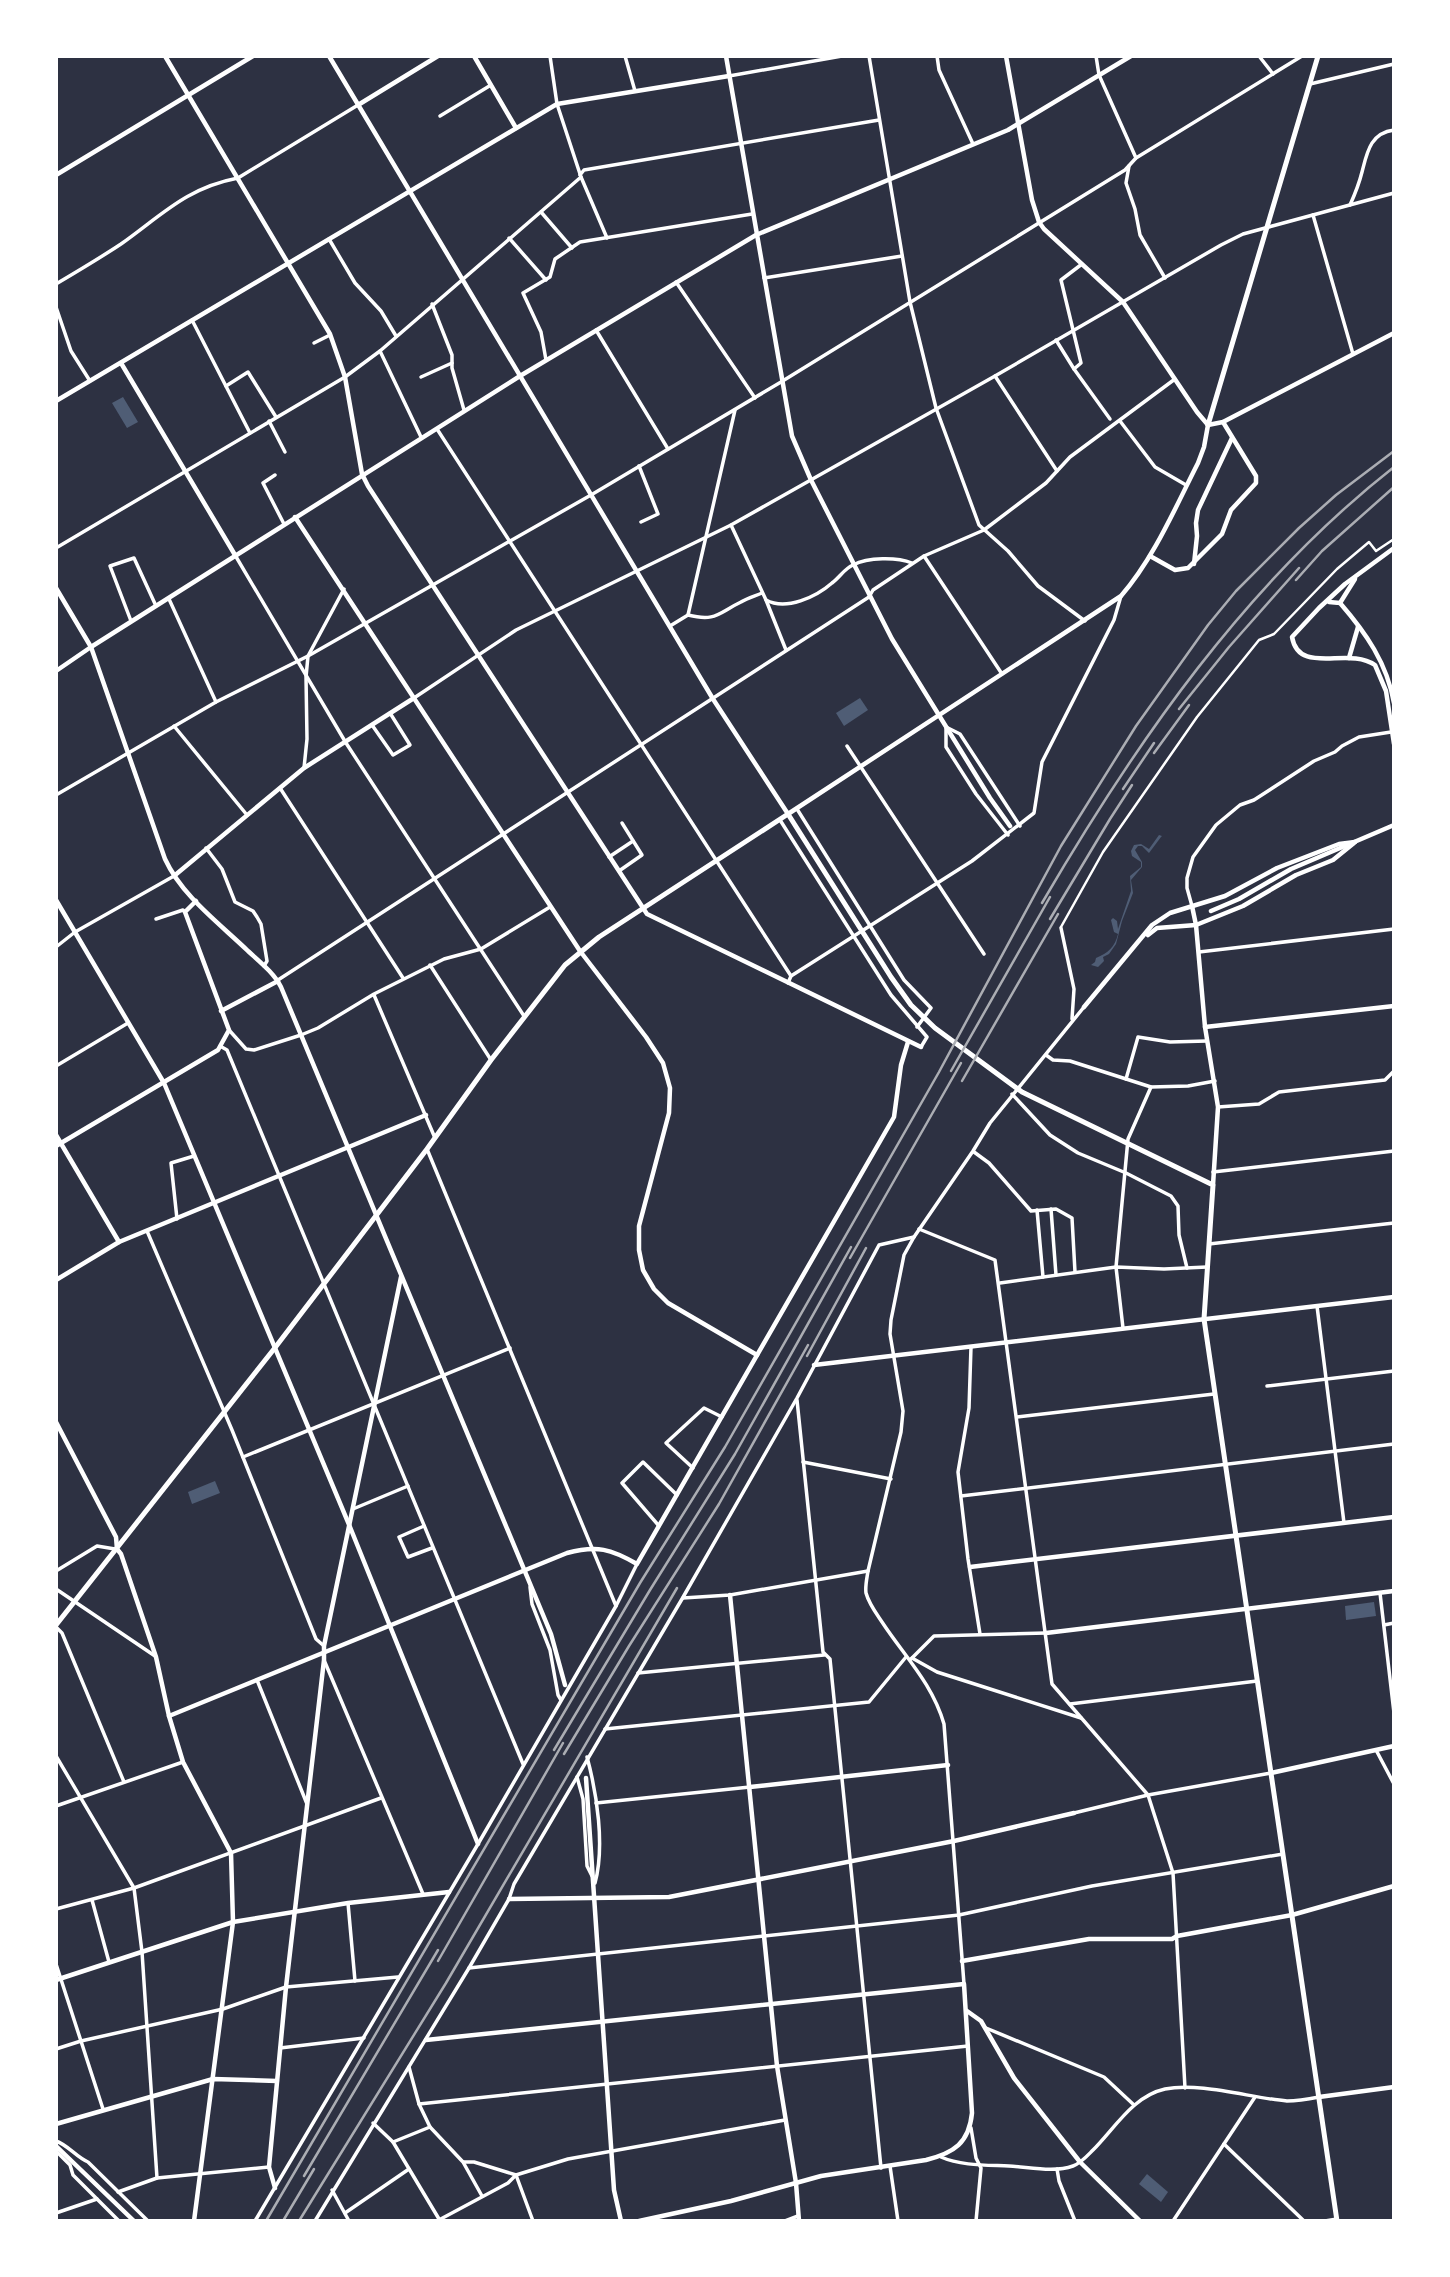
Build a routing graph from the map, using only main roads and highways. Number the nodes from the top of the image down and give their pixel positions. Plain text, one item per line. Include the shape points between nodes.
1 (1318, 56) edge
2 (1208, 425) road end
3 (56, 1626) edge
4 (1337, 2220) edge

1 - 2 main road
3 - 4 main road via 274,1349 553,979 580,951 788,814 891,977 935,1028 1022,1092 1213,1185 1204,1319

